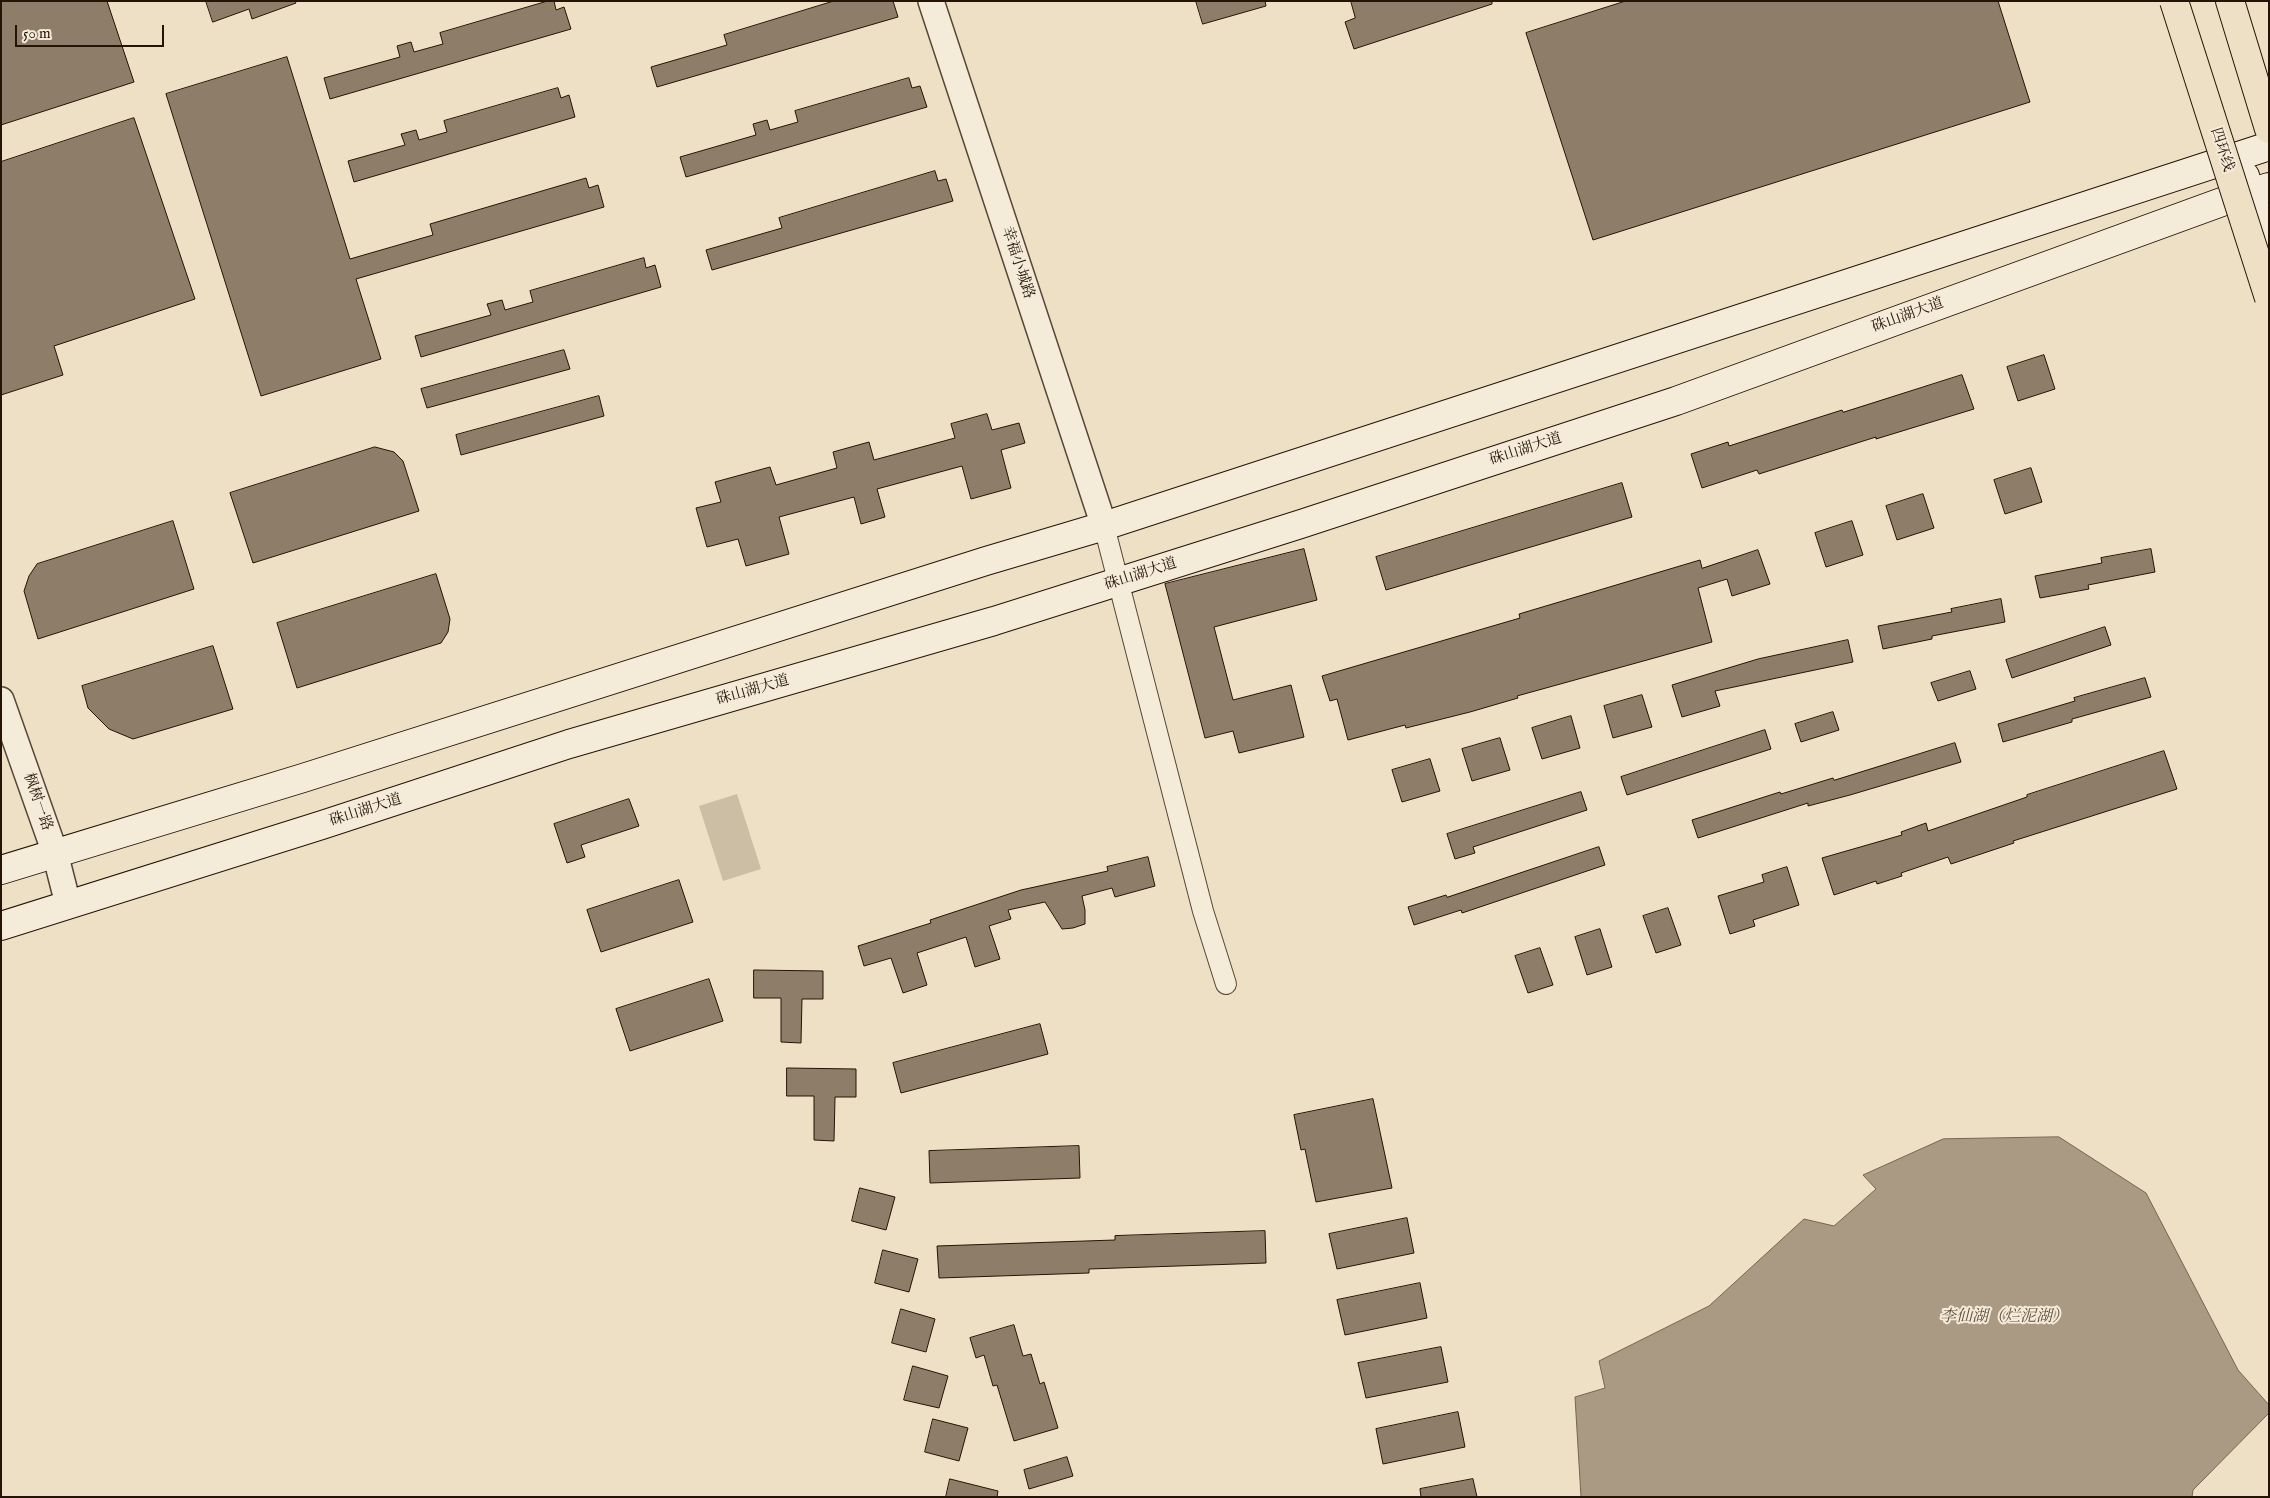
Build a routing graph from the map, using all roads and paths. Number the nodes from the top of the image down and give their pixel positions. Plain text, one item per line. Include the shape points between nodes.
1 (931, 1) edge
2 (2174, 1) edge
3 (2230, 1) edge
4 (2269, 129) edge
5 (2269, 146) edge
6 (2239, 156) junction
7 (2260, 190) edge
8 (2269, 253) edge
9 (2269, 298) edge
10 (1104, 526) junction
11 (1118, 582) junction
12 (1, 700) edge
13 (55, 853) junction
14 (1, 870) edge
15 (68, 904) junction
16 (1, 926) edge
17 (1226, 984) dead end

1 - 10 street, 幸福小城路
2 - 9 highway, 四环线, bridge
3 - 4 highway
5 - 6 main road
6 - 7 main road
6 - 10 main road
7 - 8 main road
7 - 11 main road, 硃山湖大道 via 1676,400
10 - 11 street
10 - 13 main road
11 - 15 main road, 硃山湖大道 via 994,622 569,744
11 - 17 street via 1202,911
12 - 13 street, 枫树一路
13 - 14 main road
13 - 15 street, 枫树一路
15 - 16 main road, 硃山湖大道

